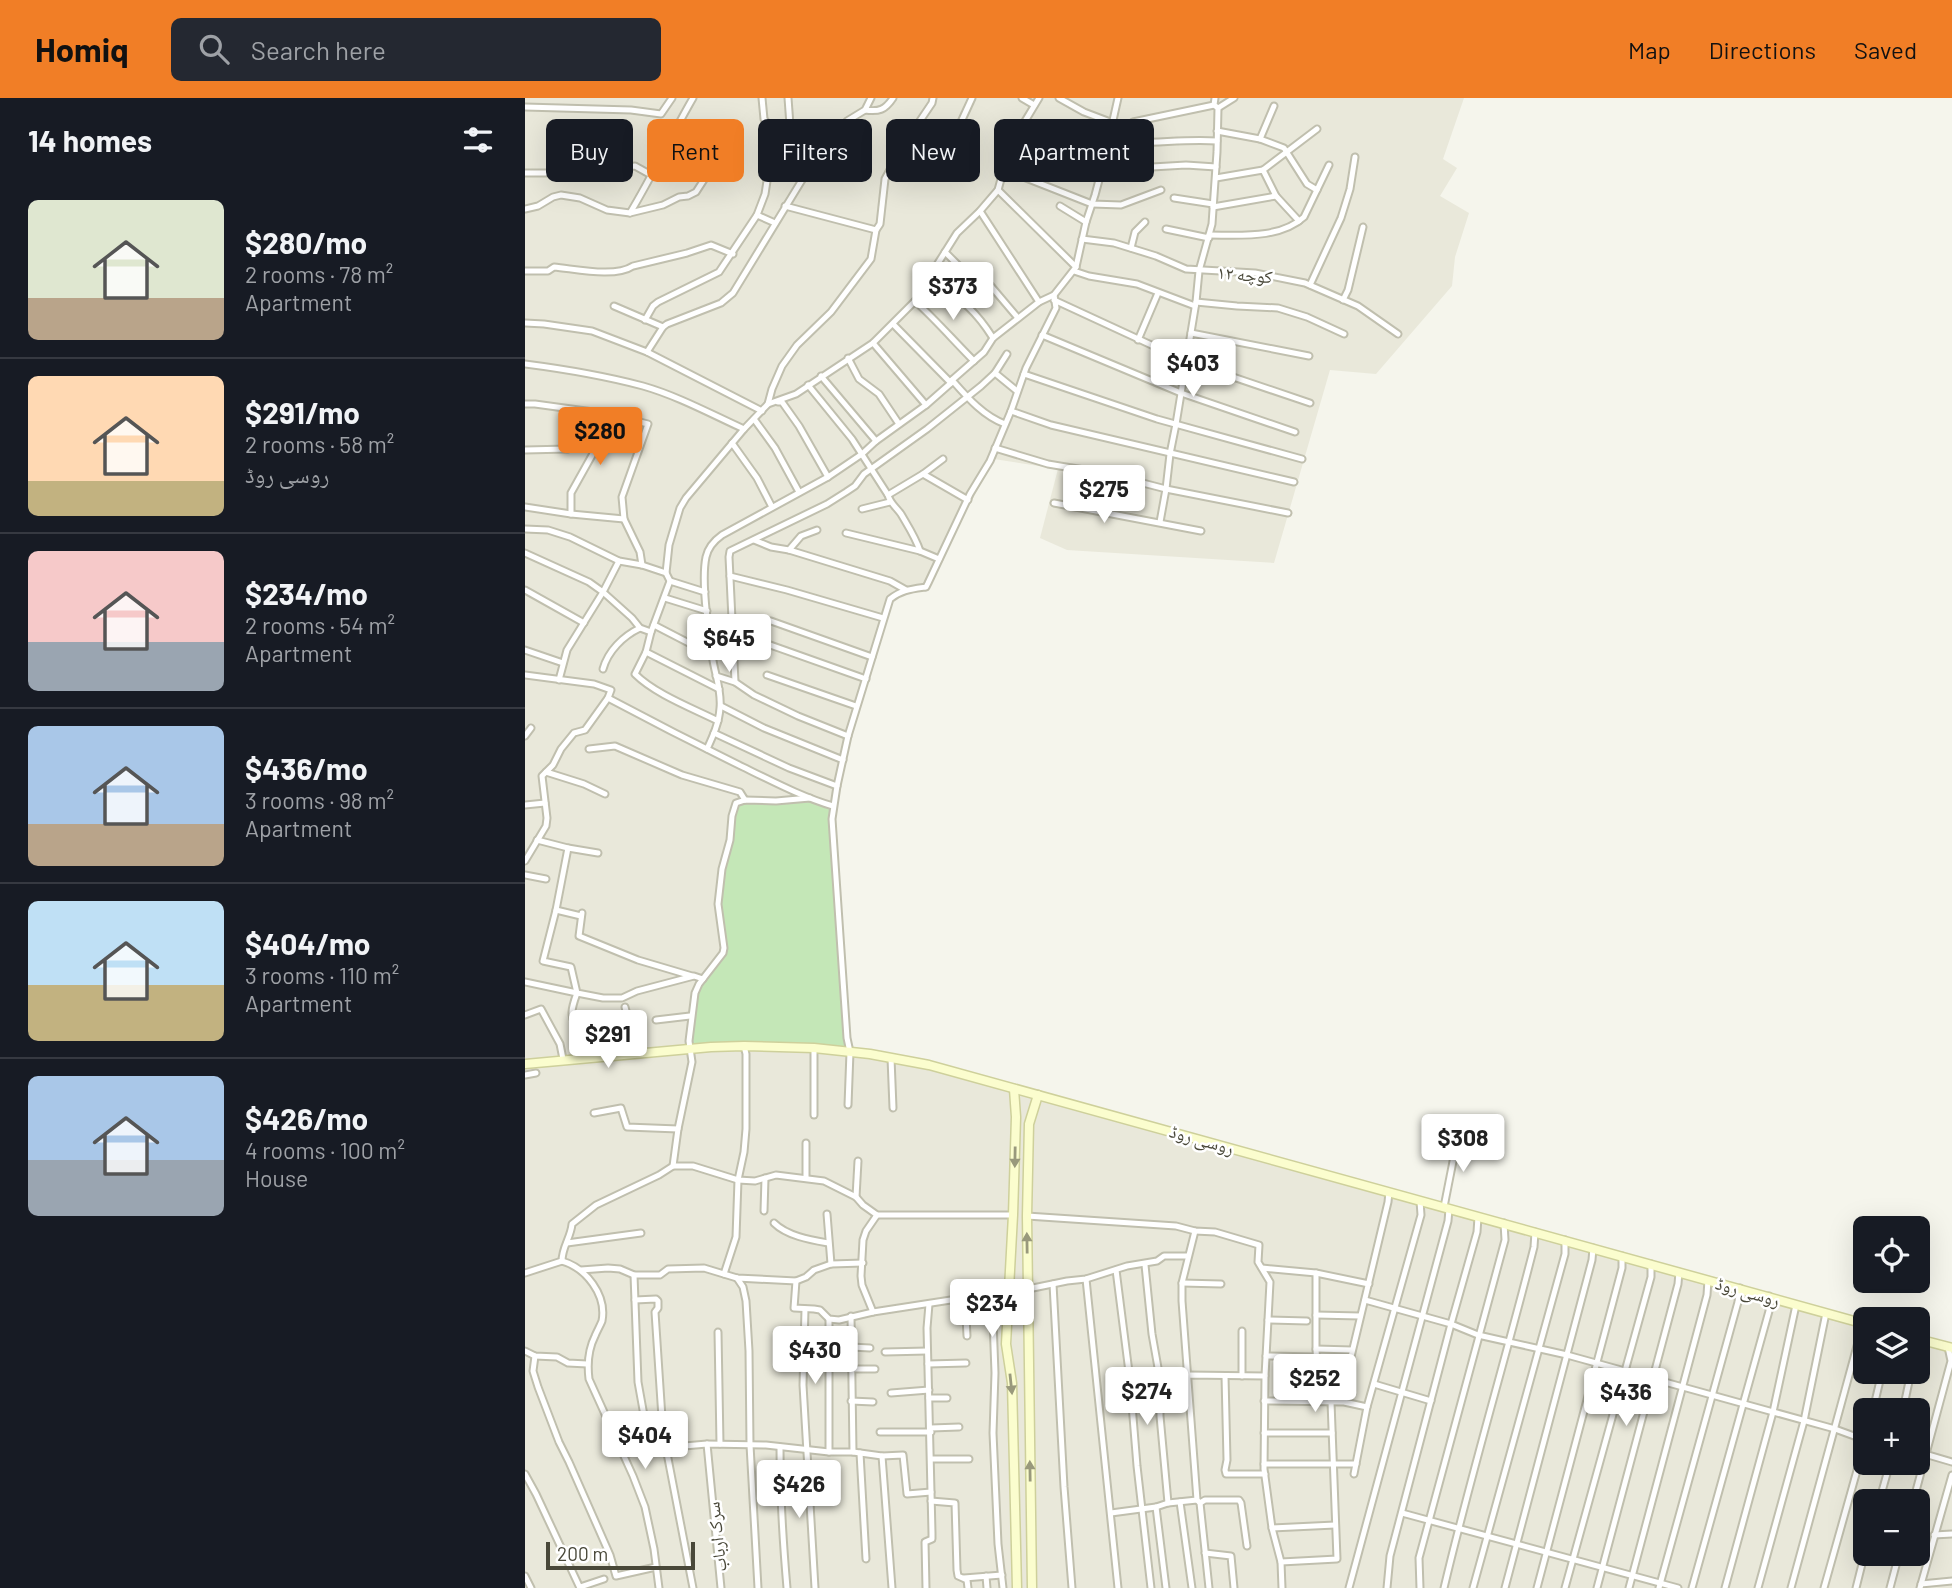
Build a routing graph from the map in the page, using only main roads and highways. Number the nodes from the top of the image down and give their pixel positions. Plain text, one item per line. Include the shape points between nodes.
1 (525, 1064) edge
2 (1014, 1088) junction
3 (1038, 1095) junction
4 (1853, 1320) edge
5 (1930, 1343) edge
6 (1950, 1348) edge
7 (1015, 1516) junction
8 (1031, 1516) junction
9 (1017, 1588) edge
10 (1032, 1588) edge

1 - 2 main road, روسی روڈ via 744,1046 814,1048 929,1065
2 - 3 main road, روسی روڈ
2 -> 7 main road via 1006,1344 1012,1383
3 - 4 main road, روسی روڈ
8 -> 3 main road via 1027,1216 1029,1124
5 - 6 main road
7 - 8 main road
7 - 9 main road
8 - 10 main road

